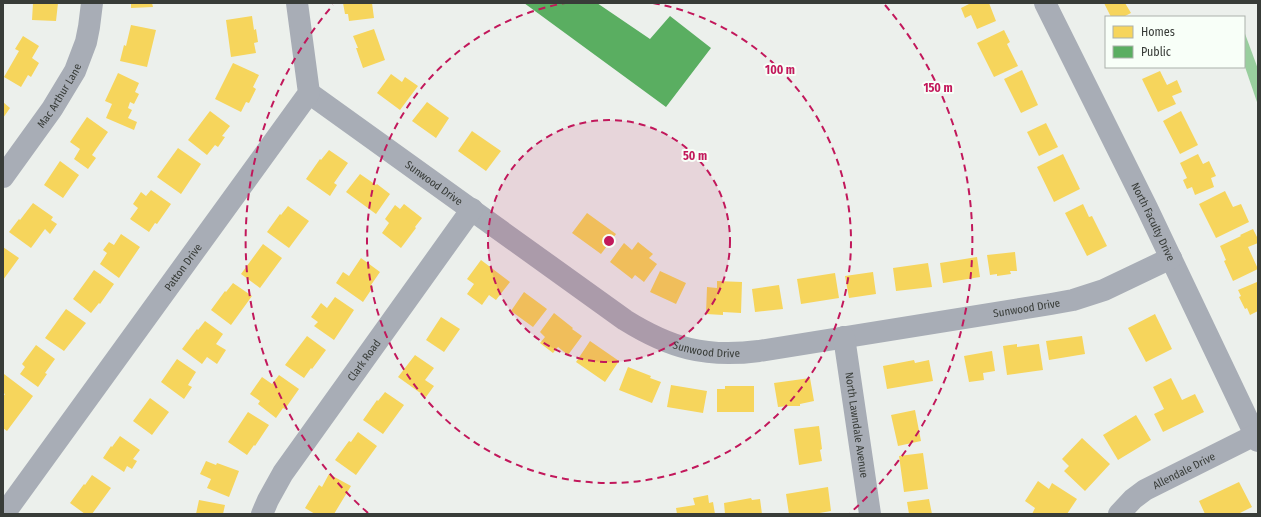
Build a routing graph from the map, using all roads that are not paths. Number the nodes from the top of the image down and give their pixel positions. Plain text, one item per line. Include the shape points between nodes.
1 (92, 3) edge
2 (297, 3) edge
3 (1045, 3) edge
4 (309, 93) junction
5 (3, 177) edge
6 (472, 209) junction
7 (1171, 258) junction
8 (844, 337) junction
9 (1257, 438) edge
10 (4, 514) edge
11 (262, 514) edge
12 (870, 514) edge
13 (1119, 514) edge

1 - 5 street, Mac Arthur Lane via 86,42 76,71
2 - 4 street
3 - 7 street, North Faculty Drive
4 - 6 street, Sunwood Drive
4 - 10 street, Patton Drive
6 - 8 street, Sunwood Drive via 625,320 664,341 700,351 737,354
6 - 11 street, Clark Road via 283,473
7 - 8 street, Sunwood Drive via 1111,287 1073,300
7 - 9 street, North Faculty Drive
8 - 12 street, North Lawndale Avenue
9 - 13 street, Allendale Drive via 1145,490

